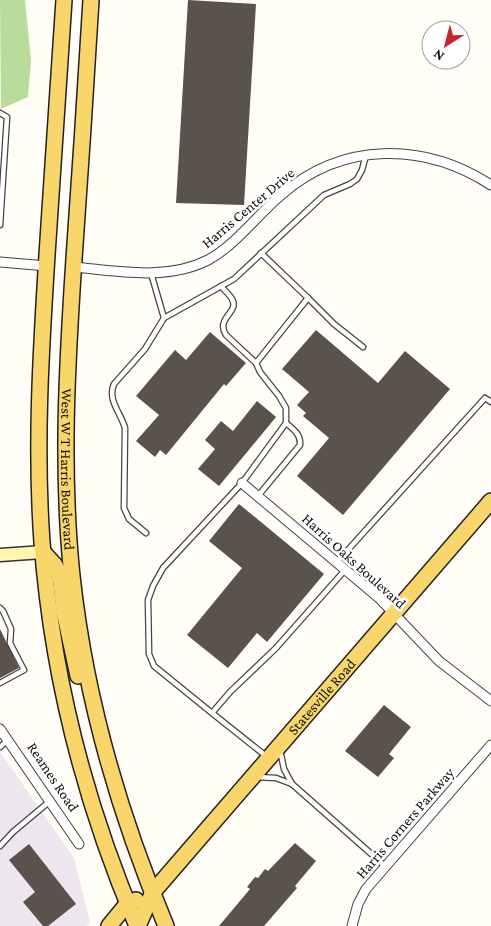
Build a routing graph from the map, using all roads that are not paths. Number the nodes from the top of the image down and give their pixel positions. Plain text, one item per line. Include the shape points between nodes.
1 (64, 0) edge
2 (91, 0) edge
3 (0, 114) edge
4 (366, 155) junction
5 (491, 185) edge
6 (0, 225) edge
7 (261, 253) junction
8 (0, 262) edge
9 (47, 266) junction
10 (74, 267) junction
11 (151, 273) junction
12 (221, 286) junction
13 (308, 298) junction
14 (164, 318) junction
15 (363, 347) dead end
16 (256, 363) junction
17 (491, 402) edge
18 (286, 423) junction
19 (242, 483) junction
20 (258, 496) junction
21 (491, 501) edge
22 (146, 533) dead end
23 (43, 552) junction
24 (0, 556) edge
25 (337, 562) junction
26 (346, 570) junction
27 (0, 608) edge
28 (393, 613) junction
29 (0, 683) edge
30 (491, 701) edge
31 (212, 713) junction
32 (0, 729) edge
33 (8, 740) junction
34 (491, 745) edge
35 (0, 746) edge
36 (280, 746) junction
37 (104, 748) junction
38 (269, 759) junction
39 (254, 776) junction
40 (292, 784) junction
41 (50, 801) junction
42 (79, 844) dead end
43 (0, 846) edge
44 (386, 866) junction
45 (153, 892) junction
46 (127, 904) junction
47 (109, 926) edge
48 (137, 926) edge
49 (166, 926) edge
50 (352, 926) edge

1 - 9 main road, West W T Harris Boulevard
2 - 10 main road, West W T Harris Boulevard
3 - 6 lane via 7,117
4 - 5 street, Harris Center Drive via 402,154 431,159 472,173
4 - 7 lane via 357,179 324,195
4 - 11 street, Harris Center Drive via 312,172 291,186 208,260 170,272
7 - 12 lane via 234,279
7 - 13 lane
8 - 9 street
9 - 23 main road, West W T Harris Boulevard via 38,416
10 - 11 street, Harris Center Drive
10 - 37 main road, West W T Harris Boulevard via 65,434 69,540 80,636
11 - 14 lane
12 - 14 lane
12 - 16 lane via 234,304 222,330
13 - 15 lane
13 - 16 lane
14 - 22 lane via 145,349 111,391 125,428 124,508 129,519
16 - 18 lane via 286,408
17 - 25 lane via 485,398
18 - 19 lane
18 - 20 lane via 298,434 300,445
19 - 20 street, Harris Oaks Boulevard
19 - 31 lane via 163,568 148,600 149,654 154,666
20 - 25 street, Harris Oaks Boulevard
21 - 28 main road, Statesville Road
23 - 24 main road
23 - 37 main road via 60,576 76,670
23 - 46 main road, West W T Harris Boulevard via 52,631 69,720 87,789
25 - 26 street, Harris Oaks Boulevard
26 - 28 street, Harris Oaks Boulevard
26 - 31 lane
27 - 29 lane via 10,629 9,644 24,670
28 - 30 street, Harris Oaks Boulevard via 439,661
28 - 36 main road, Statesville Road
31 - 38 lane
32 - 33 street, Reames Road
33 - 35 lane
33 - 41 street, Reames Road
34 - 44 street, Harris Corners Parkway
36 - 38 main road, Statesville Road
36 - 40 lane via 284,770
37 - 45 main road, West W T Harris Boulevard
38 - 39 main road, Statesville Road
39 - 40 lane via 276,778
39 - 45 main road, Statesville Road
40 - 44 lane
41 - 42 street, Reames Road
41 - 43 lane
44 - 50 street, Harris Corners Parkway via 366,889
45 - 46 main road, Statesville Road
45 - 48 main road, Statesville Road
45 - 49 main road, West W T Harris Boulevard
46 - 47 main road, Statesville Road
46 - 48 main road, West W T Harris Boulevard

